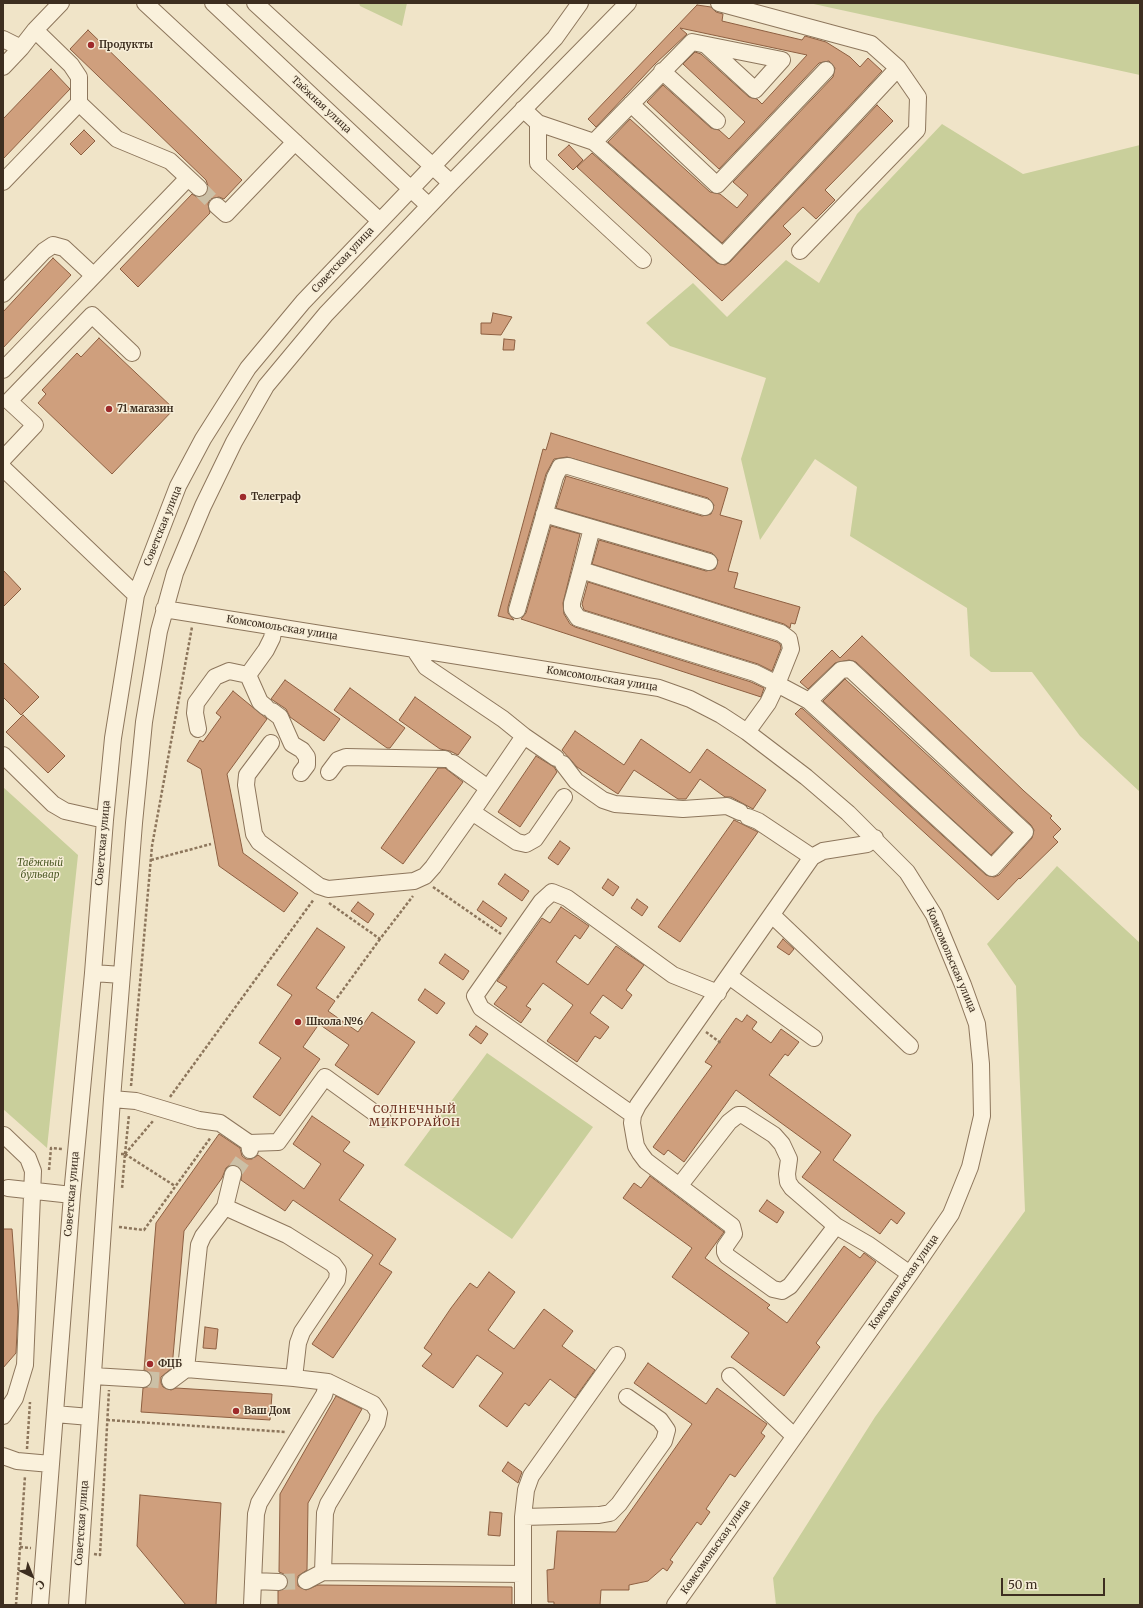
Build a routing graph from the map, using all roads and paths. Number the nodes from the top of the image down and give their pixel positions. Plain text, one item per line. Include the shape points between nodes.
1 (61, 3) edge
2 (145, 3) edge
3 (213, 3) edge
4 (255, 3) edge
5 (580, 3) edge
6 (628, 3) edge
7 (719, 3) edge
8 (35, 30) junction
9 (3, 39) edge
10 (706, 45) dead end
11 (21, 48) junction
12 (3, 68) edge
13 (898, 68) junction
14 (826, 70) dead end
15 (662, 72) junction
16 (79, 103) junction
17 (631, 104) junction
18 (523, 109) junction
19 (717, 121) dead end
20 (538, 123) junction
21 (295, 142) junction
22 (594, 142) junction
23 (433, 165) junction
24 (3, 182) edge
25 (451, 183) junction
26 (410, 188) junction
27 (217, 206) tunnel mouth
28 (429, 206) junction
29 (380, 221) junction
30 (800, 251) dead end
31 (643, 260) dead end
32 (93, 275) junction
33 (3, 294) edge
34 (132, 353) dead end
35 (3, 370) edge
36 (3, 459) edge
37 (3, 468) edge
38 (705, 507) dead end
39 (544, 514) junction
40 (592, 528) junction
41 (710, 562) dead end
42 (580, 570) junction
43 (136, 595) junction
44 (164, 609) junction
45 (517, 610) dead end
46 (194, 614) junction
47 (274, 628) junction
48 (414, 649) junction
49 (248, 675) junction
50 (777, 684) junction
51 (809, 702) junction
52 (198, 729) dead end
53 (747, 732) junction
54 (524, 736) junction
55 (271, 743) dead end
56 (3, 755) edge
57 (329, 772) dead end
58 (301, 773) dead end
59 (488, 788) junction
60 (564, 797) dead end
61 (472, 812) junction
62 (105, 820) junction
63 (875, 838) junction
64 (211, 844) dead end
65 (812, 857) junction
66 (151, 860) junction
67 (430, 885) dead end
68 (415, 893) dead end
69 (317, 895) dead end
70 (324, 900) dead end
71 (772, 915) junction
72 (380, 939) junction
73 (512, 942) junction
74 (93, 973) junction
75 (122, 975) junction
76 (729, 976) junction
77 (718, 993) junction
78 (337, 998) dead end
79 (700, 1029) dead end
80 (814, 1038) dead end
81 (720, 1043) dead end
82 (910, 1046) dead end
83 (112, 1099) junction
84 (130, 1100) junction
85 (162, 1109) junction
86 (633, 1115) junction
87 (383, 1118) dead end
88 (220, 1123) junction
89 (4, 1135) edge
90 (125, 1154) junction
91 (233, 1174) tunnel mouth
92 (680, 1185) junction
93 (175, 1186) junction
94 (8, 1188) dead end
95 (32, 1191) junction
96 (72, 1195) junction
97 (225, 1207) junction
98 (836, 1226) junction
99 (119, 1228) dead end
100 (910, 1274) junction
101 (617, 1355) dead end
102 (186, 1369) junction
103 (93, 1376) junction
104 (730, 1376) dead end
105 (294, 1378) junction
106 (143, 1379) tunnel mouth
107 (170, 1381) tunnel mouth
108 (328, 1382) junction
109 (627, 1397) dead end
110 (55, 1414) junction
111 (3, 1416) edge
112 (90, 1417) junction
113 (107, 1420) dead end
114 (301, 1433) junction
115 (794, 1436) junction
116 (3, 1456) edge
117 (51, 1464) junction
118 (522, 1517) junction
119 (323, 1572) junction
120 (523, 1574) junction
121 (253, 1581) junction
122 (306, 1581) tunnel mouth
123 (279, 1582) tunnel mouth
124 (40, 1605) edge
125 (77, 1605) edge
126 (252, 1605) edge
127 (523, 1605) edge
128 (675, 1605) edge

1 - 8 street
2 - 21 street
3 - 26 street, Таёжная улица
4 - 23 street
5 - 23 street, Советская улица via 555,38
6 - 18 street, Советская улица
7 - 13 street via 871,44
8 - 11 street
8 - 16 street via 72,65 79,77
9 - 11 street
10 - 15 street via 692,42
11 - 12 street
13 - 22 street via 723,256
13 - 30 street via 918,97 917,130
14 - 17 street via 717,185
15 - 17 street
15 - 19 street
16 - 24 street
16 - 32 street via 117,139 170,161 193,183
17 - 22 street
18 - 20 street
18 - 25 street, Советская улица
20 - 22 street
20 - 31 street via 538,163
21 - 27 street via 226,214
21 - 29 street
23 - 25 street
23 - 26 street, Советская улица
25 - 28 street, Советская улица
26 - 28 street, Таёжная улица
26 - 29 street, Советская улица
28 - 44 street, Советская улица via 326,314 266,386 234,442 203,506 175,573
29 - 43 street, Советская улица via 303,302 248,368 226,401 178,486
32 - 33 street via 64,248 53,245 44,251
32 - 35 street
34 - 36 street via 92,315 9,401 34,425
37 - 43 street
38 - 39 street via 568,466 560,467 555,477
39 - 40 street
39 - 45 street
40 - 41 street
40 - 42 street
42 - 50 street via 572,603 572,609 578,618 755,673
42 - 50 street via 781,633 789,640 791,649
43 - 62 street, Советская улица via 113,738
44 - 46 street, Комсомольская улица
44 - 75 street, Советская улица via 144,722
46 - 47 street, Комсомольская улица
46 - 66 path
47 - 48 street, Комсомольская улица
47 - 49 street via 266,650
48 - 53 street, Комсомольская улица via 659,688 690,699
48 - 54 street via 426,667
49 - 52 street via 229,671 215,677 196,703 194,713
49 - 58 street via 258,698 280,717 292,744 302,750 308,758 307,765
50 - 51 street
50 - 53 street via 768,703
51 - 51 street via 992,868 1025,832 850,670 841,670
53 - 63 street, Комсомольская улица via 806,778
54 - 59 street
54 - 65 street via 560,761 576,782 603,800 615,804 683,809 727,806 758,821
55 - 61 street via 248,775 246,785 254,834 259,842 318,886 328,889 414,881 425,876
56 - 62 street via 53,804 65,811
57 - 59 street via 338,760 346,757 449,761
59 - 61 street
60 - 61 street via 535,839 526,844 517,842
62 - 74 street, Советская улица
63 - 65 street via 867,844 823,851
63 - 100 street, Комсомольская улица via 907,872 934,915 977,1024 981,1064 982,1116 970,1166 951,1214
64 - 66 path
65 - 71 street
66 - 84 path
67 - 73 path
68 - 72 path
69 - 85 path
70 - 72 path
71 - 76 street
71 - 82 street
72 - 78 path
73 - 77 street via 540,902 552,892 567,898 673,974
73 - 86 street via 475,996 481,1008
74 - 75 street
74 - 96 street, Советская улица
75 - 83 street, Советская улица
76 - 77 street
76 - 80 street
77 - 86 street
79 - 81 path
83 - 84 street
83 - 103 street, Советская улица
84 - 85 street
84 - 90 path
85 - 88 street via 199,1120
85 - 90 path
86 - 92 street via 634,1135 640,1153 646,1161
87 - 88 street via 325,1077 278,1142 249,1147
88 - 93 path
89 - 95 street via 28,1158 32,1171
90 - 93 path
91 - 97 street
92 - 98 street via 729,1122 738,1115 743,1116 774,1134 789,1159 787,1174 792,1188
92 - 98 street via 734,1229 734,1234 725,1247 724,1252 727,1256 777,1291 786,1290 790,1286
93 - 99 path via 144,1230
94 - 95 street
95 - 96 street
95 - 111 street via 25,1365 15,1398
96 - 110 street, Советская улица
97 - 102 street via 203,1236 200,1245
97 - 105 street via 286,1234 333,1264 338,1271 337,1280 302,1332 298,1343
98 - 100 street via 869,1245
100 - 115 street, Комсомольская улица
101 - 118 street via 531,1476
102 - 105 street
102 - 107 street
103 - 106 street
103 - 112 street, Советская улица
104 - 115 street
105 - 108 street
108 - 114 street via 324,1395
108 - 119 street via 373,1404 379,1412 377,1423 328,1504 325,1513
109 - 118 street via 660,1420 667,1430 664,1441 619,1504 610,1513 599,1515
110 - 112 street
110 - 117 street, Советская улица
112 - 125 street, Советская улица
113 - 114 path
114 - 121 street via 259,1503 256,1514
115 - 128 street, Комсомольская улица
116 - 117 street via 17,1461
117 - 124 street, Советская улица
118 - 120 street
119 - 120 street
119 - 122 street
120 - 127 street
121 - 123 street
121 - 126 street

